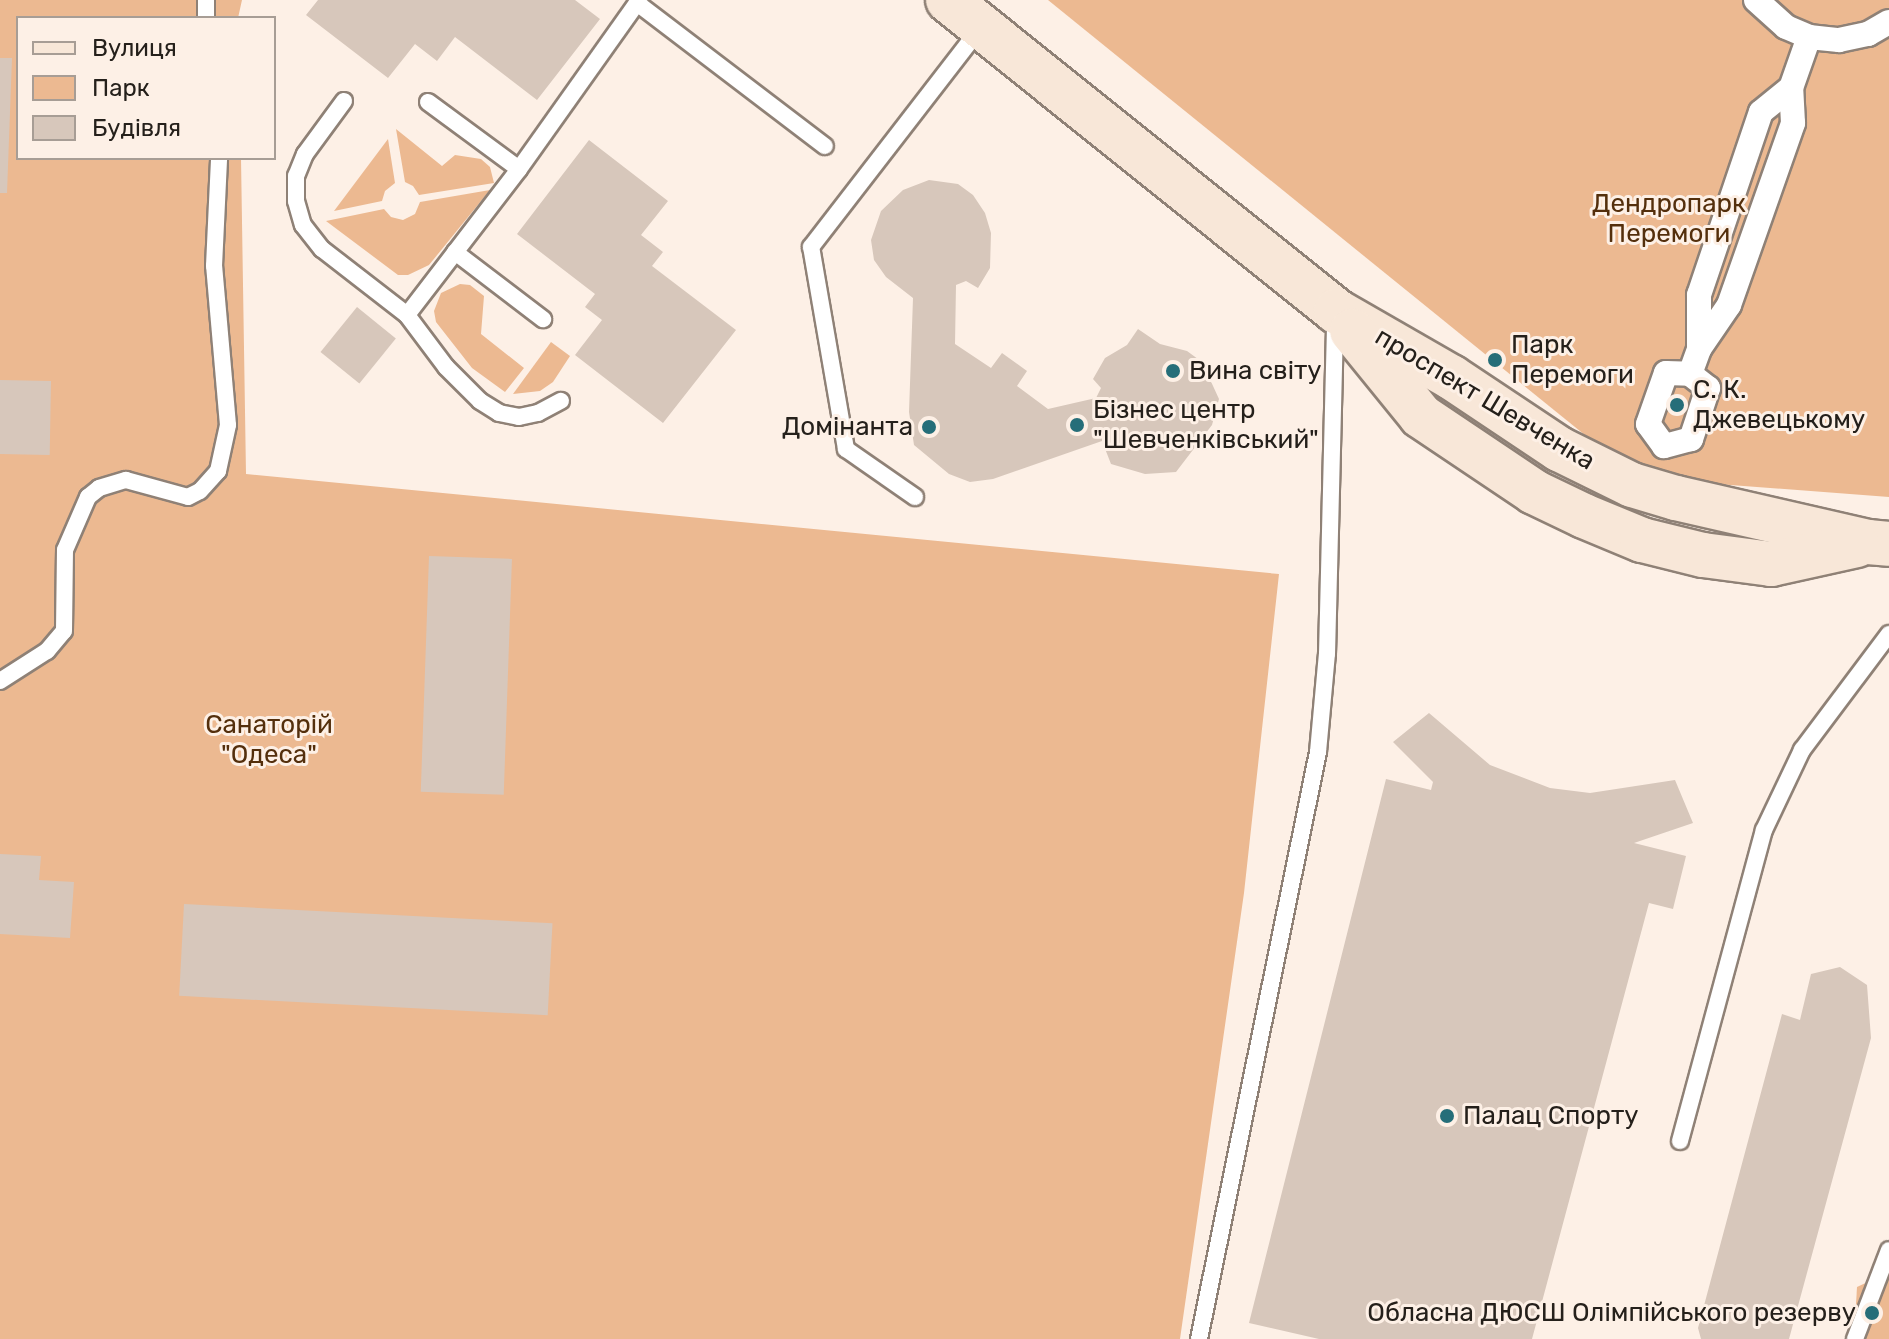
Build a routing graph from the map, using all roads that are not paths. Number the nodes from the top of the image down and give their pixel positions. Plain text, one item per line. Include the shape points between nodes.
1 (1756, 0) edge
2 (638, 1) edge
3 (965, 13) edge
4 (1889, 22) edge
5 (1809, 37) junction
6 (1791, 88) junction
7 (344, 101) dead end
8 (428, 102) dead end
9 (825, 146) dead end
10 (219, 160) edge
11 (519, 169) junction
12 (455, 252) junction
13 (1336, 311) junction
14 (407, 315) junction
15 (543, 319) dead end
16 (1699, 349) junction
17 (1690, 374) junction
18 (561, 401) dead end
19 (915, 497) dead end
20 (1878, 543) edge
21 (1889, 634) edge
22 (0, 681) edge
23 (1680, 1141) dead end
24 (1889, 1250) edge
25 (1199, 1339) edge
26 (1855, 1339) edge

1 - 5 street via 1786,27
2 - 9 lane
2 - 11 lane
3 - 13 main road, проспект Шевченка
3 - 19 lane via 811,247 846,449
4 - 5 street via 1868,34 1839,40
5 - 6 street
6 - 16 street via 1793,123 1739,277 1729,305
6 - 16 street via 1761,112 1699,295
7 - 14 lane via 305,154 296,176 303,225 322,249
8 - 11 lane
10 - 22 lane via 214,266 228,425 218,471 188,497 126,480 88,497 65,550 64,631 47,651
11 - 12 lane
12 - 14 lane
12 - 15 lane
13 - 20 main road, проспект Шевченка via 1451,377 1559,449 1632,485
13 - 25 lane via 1327,654 1318,752
14 - 18 lane via 462,386 499,413 519,417
16 - 17 street
17 - 17 street via 1666,373 1652,411 1648,424 1660,457 1691,439 1708,388
21 - 23 lane via 1802,750 1764,830
24 - 26 lane

